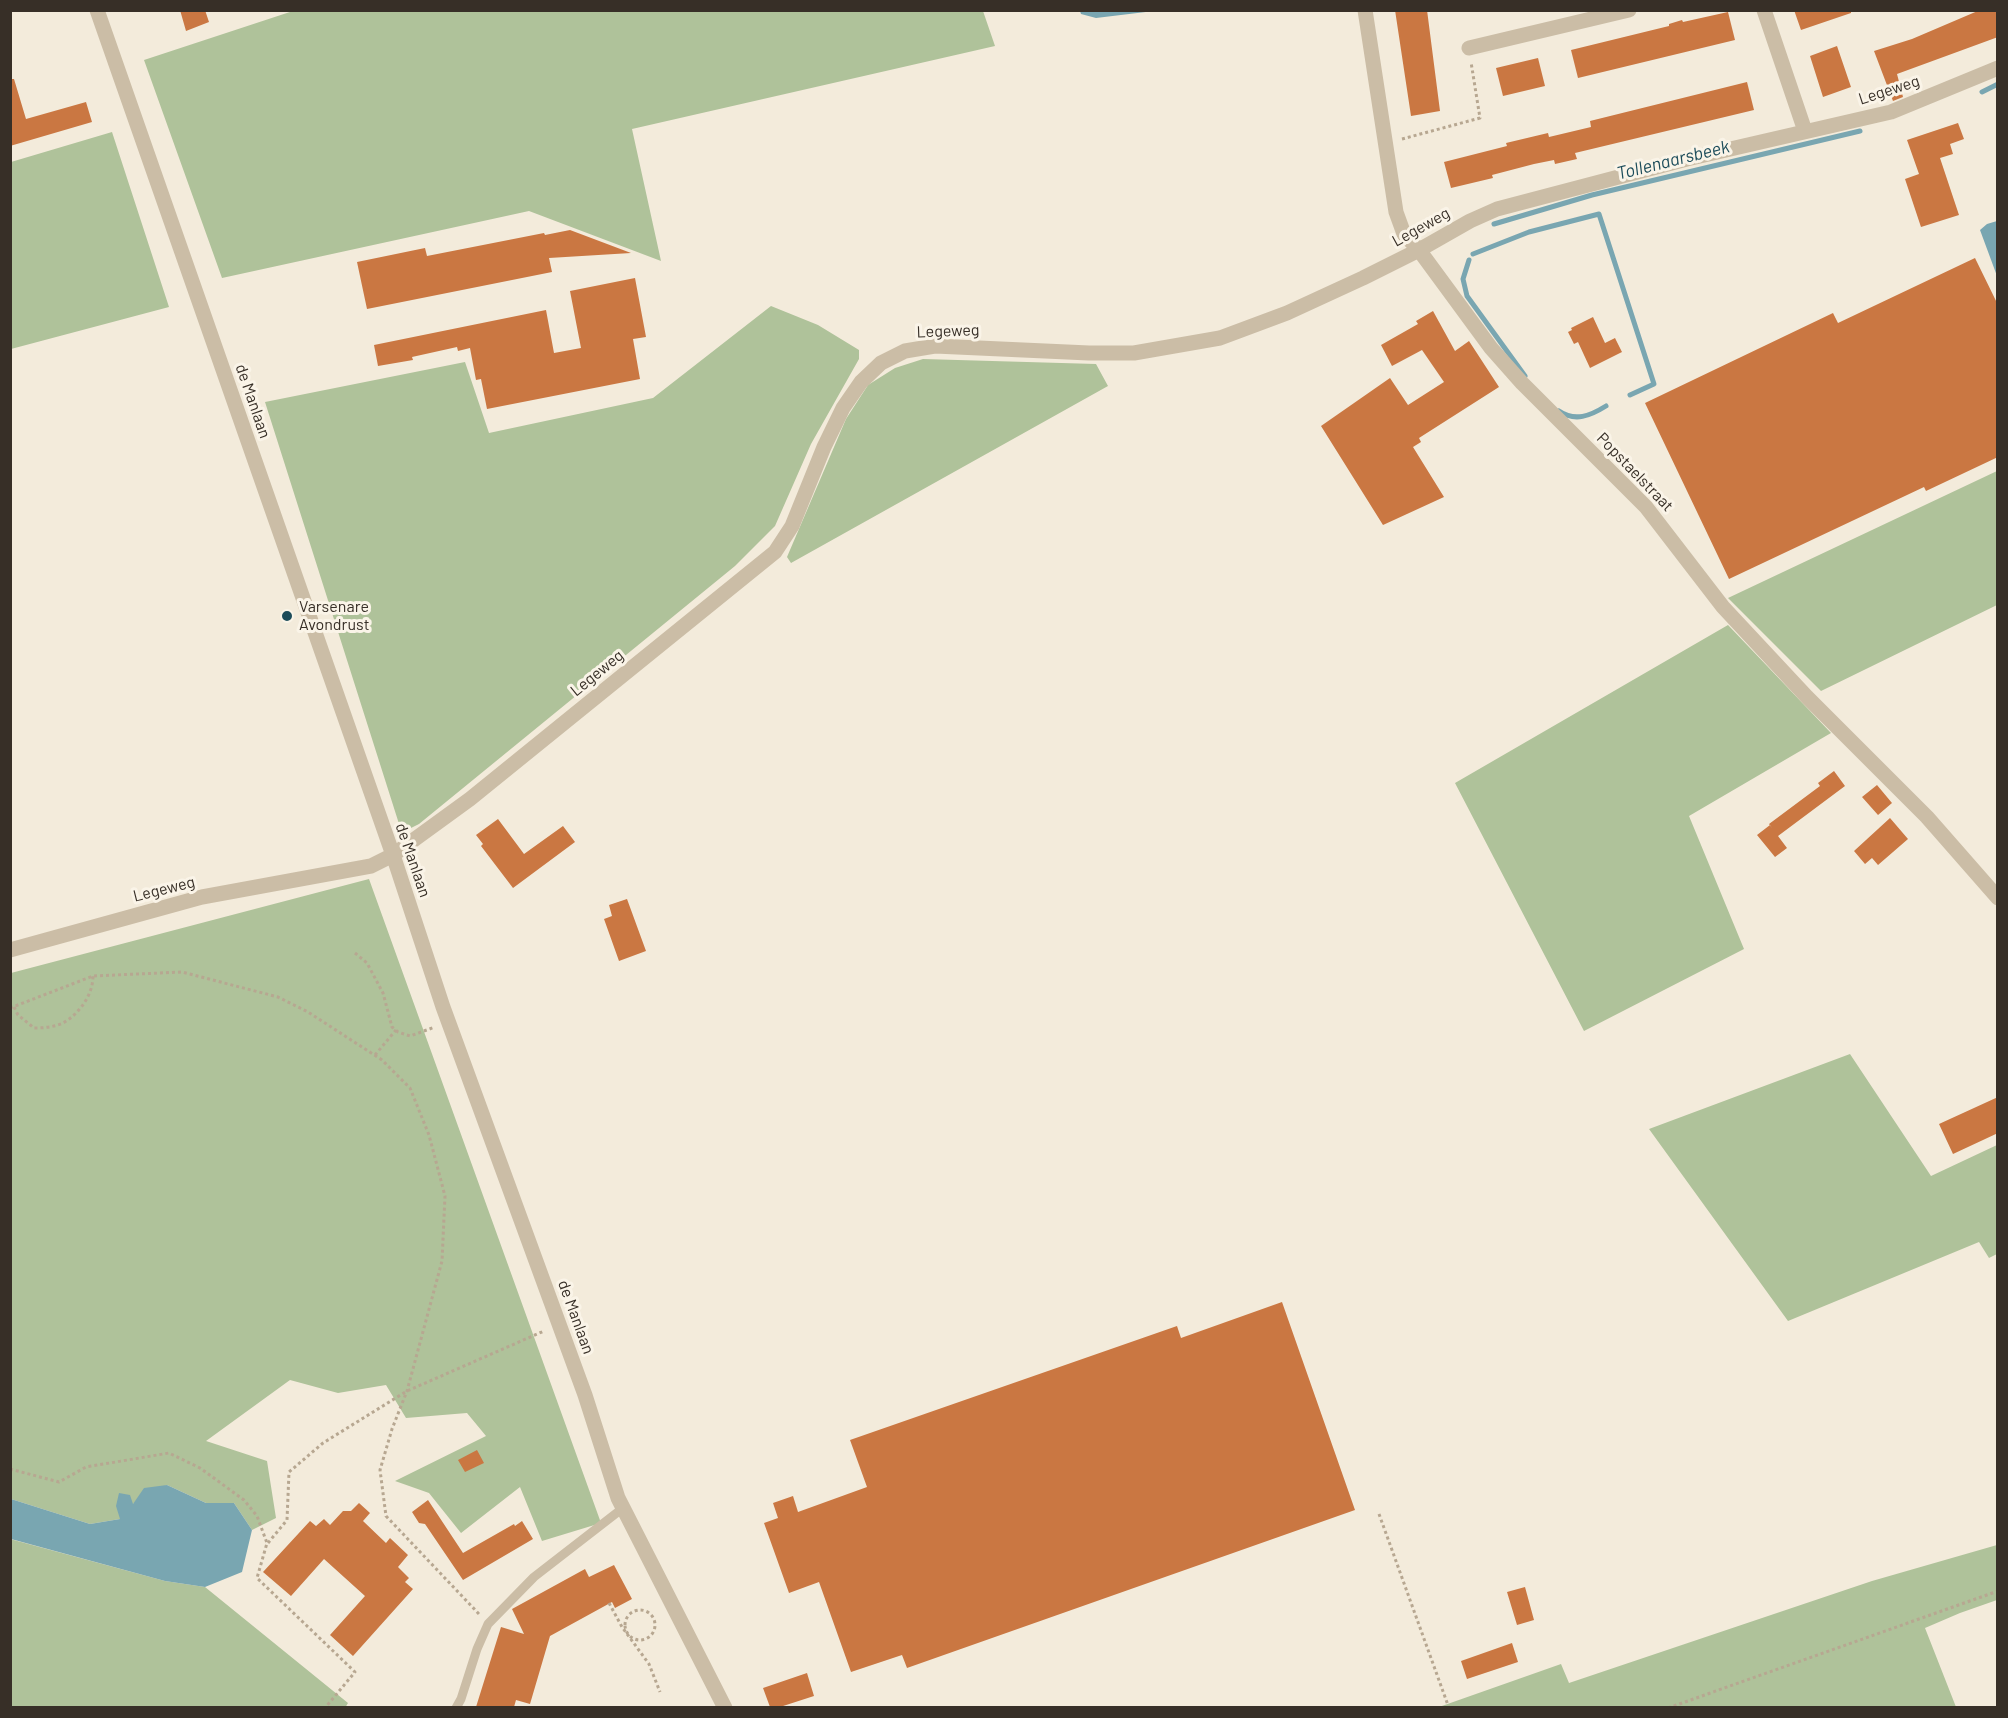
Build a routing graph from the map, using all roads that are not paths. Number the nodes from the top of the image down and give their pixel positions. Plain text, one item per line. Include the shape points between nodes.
1 (97, 10) edge
2 (1365, 10) edge
3 (1629, 10) edge
4 (1764, 10) edge
5 (1565, 18) edge
6 (1469, 48) road end
7 (1998, 68) edge
8 (1805, 131) junction
9 (1419, 250) junction
10 (393, 855) junction
11 (1998, 898) edge
12 (10, 950) edge
13 (623, 1508) junction
14 (456, 1707) edge
15 (725, 1707) edge

1 - 10 street, de Manlaan
2 - 9 street, Popstaelstraat via 1395,212 1404,234
3 - 5 street
4 - 8 street
5 - 6 street
7 - 8 street, Legeweg via 1890,112
8 - 9 street, Legeweg via 1530,198 1470,221
9 - 10 street, Legeweg via 1287,313 1221,338 1134,353 935,346 905,351 881,363 861,382 843,408 792,526 775,552 470,799
9 - 11 street, Popstaelstraat via 1521,383 1646,507 1723,607 1927,817
10 - 12 street, Legeweg via 371,866 202,897
10 - 13 street, de Manlaan via 448,1022
13 - 14 lane via 534,1577 488,1624
13 - 15 street, de Manlaan

